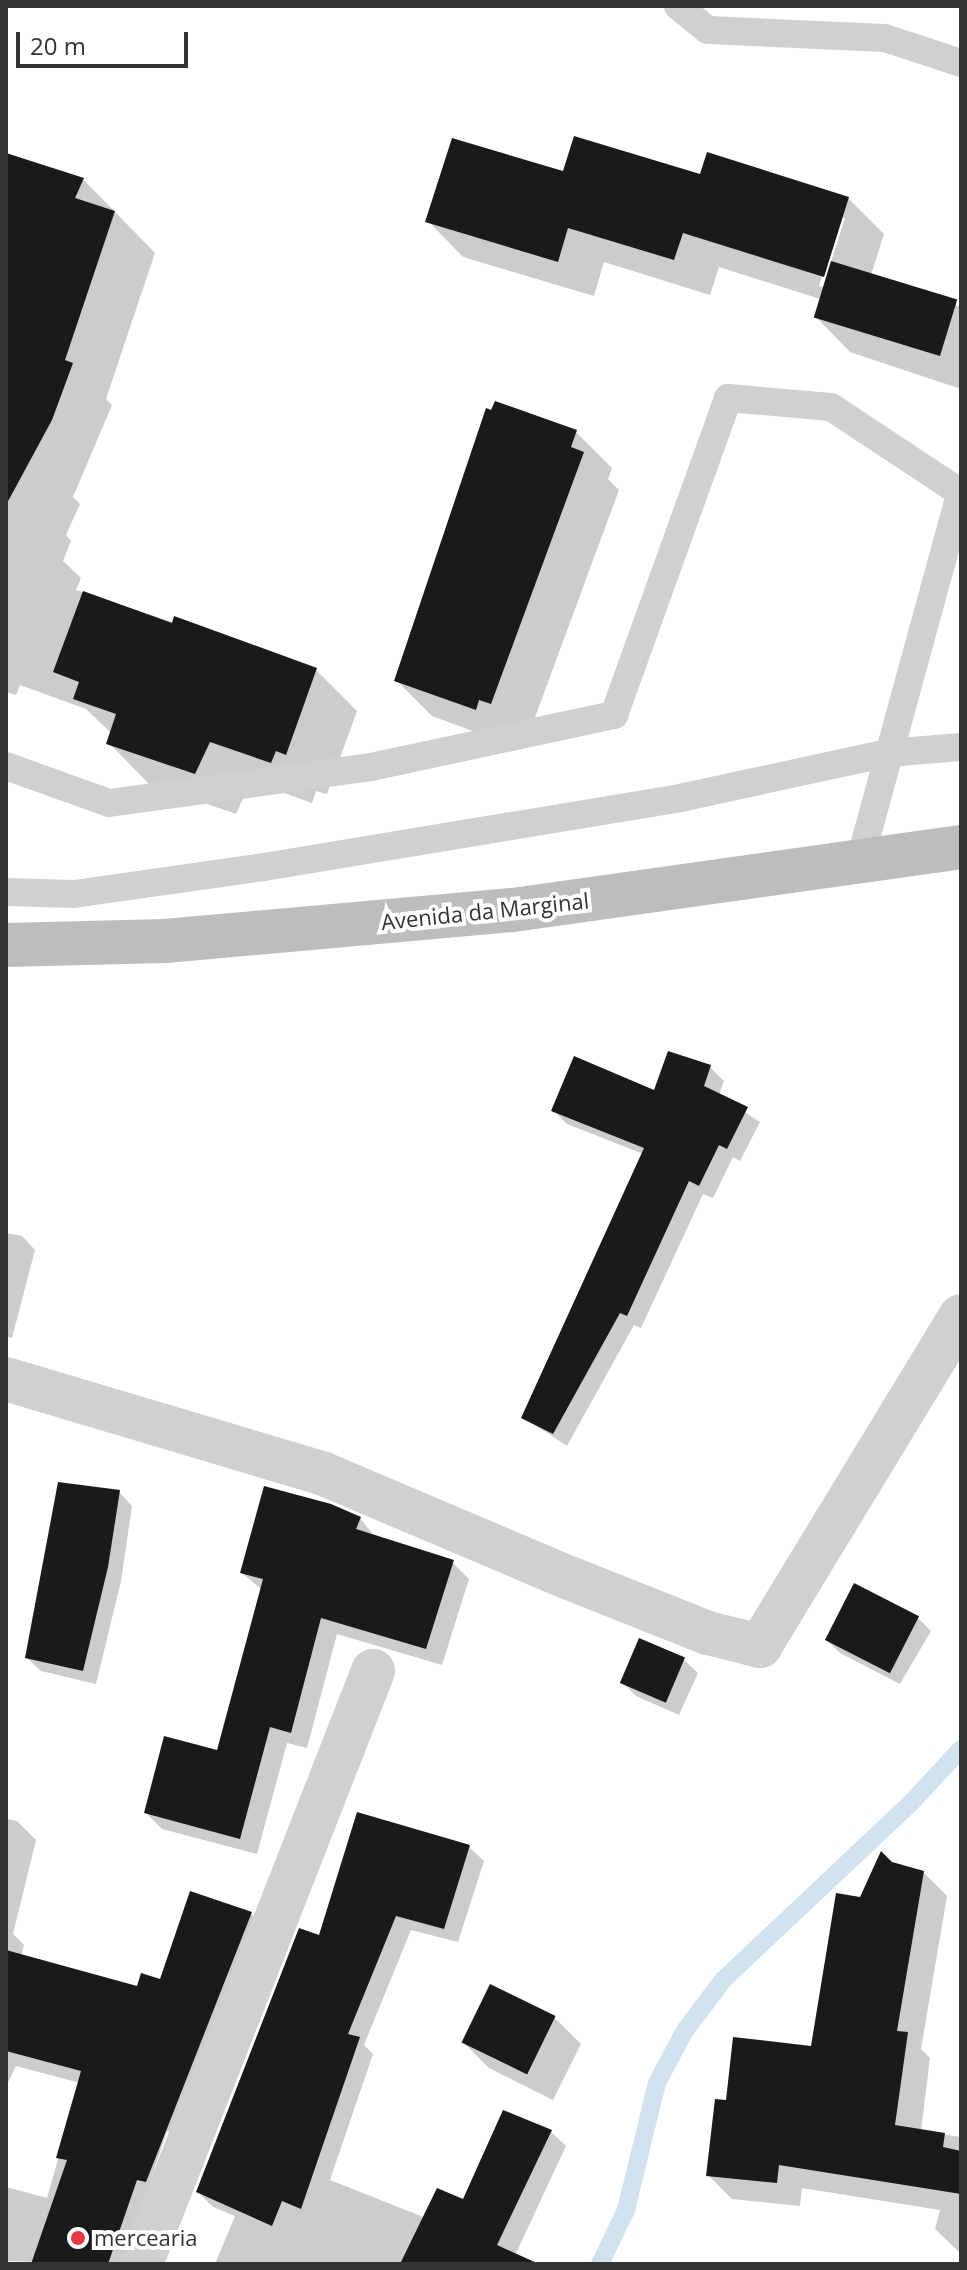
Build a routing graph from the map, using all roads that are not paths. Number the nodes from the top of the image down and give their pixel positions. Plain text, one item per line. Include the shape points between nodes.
1 (678, 6) edge
2 (961, 63) edge
3 (961, 492) edge
4 (961, 747) edge
5 (888, 753) junction
6 (6, 766) edge
7 (961, 847) edge
8 (859, 864) junction
9 (6, 892) edge
10 (6, 945) edge
11 (961, 1316) edge
12 (6, 1379) edge
13 (373, 1671) dead end
14 (141, 2264) edge

1 - 2 lane via 708,30 885,38
3 - 5 lane
3 - 6 lane via 831,407 728,398 614,715 371,767 109,803
4 - 5 lane
5 - 8 lane
5 - 9 lane via 680,798 264,867 74,894
7 - 8 main road, Avenida da Marginal
8 - 10 main road, Avenida da Marginal via 513,910 165,941
11 - 12 street via 760,1646 708,1633 611,1595 324,1474
13 - 14 street

